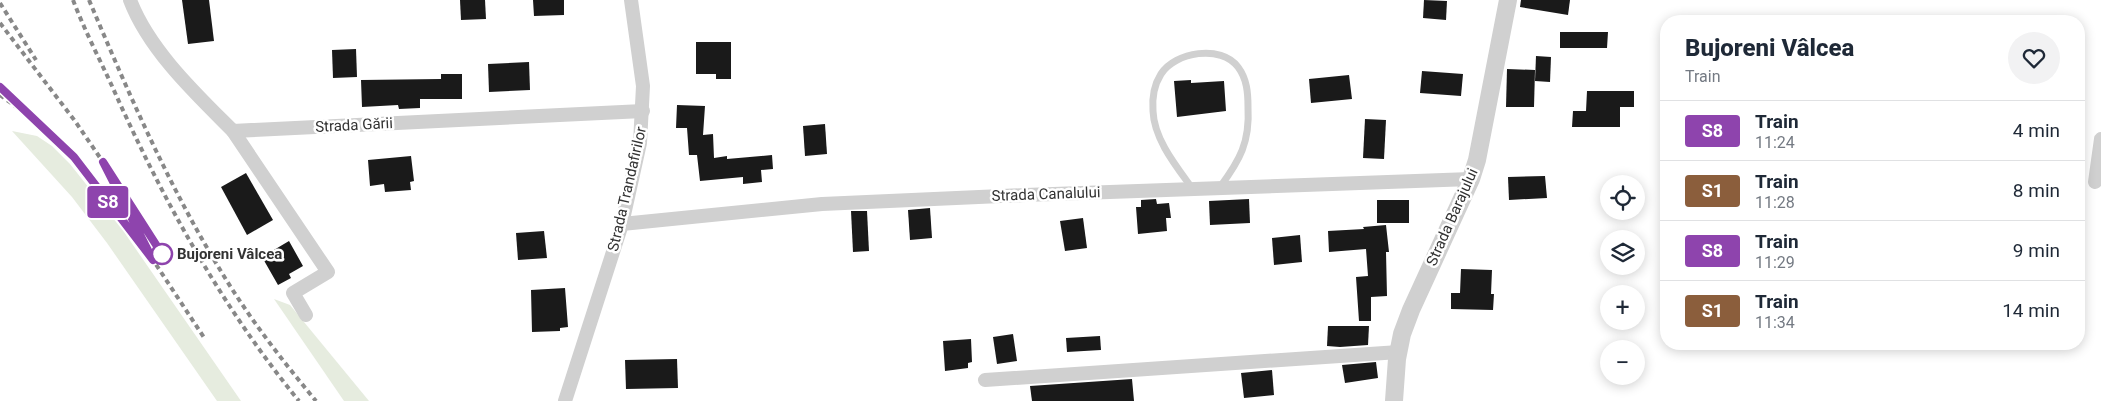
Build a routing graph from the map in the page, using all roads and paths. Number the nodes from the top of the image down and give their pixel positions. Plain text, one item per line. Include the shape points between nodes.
1 (130, 0) edge
2 (631, 0) edge
3 (1508, 0) edge
4 (643, 111) junction
5 (233, 131) junction
6 (2101, 139) edge
7 (1471, 179) junction
8 (2096, 182) dead end
9 (1192, 188) junction
10 (1220, 188) junction
11 (622, 224) junction
12 (306, 315) dead end
13 (1399, 352) junction
14 (985, 380) dead end
15 (565, 401) edge
16 (1394, 401) edge

1 - 5 street via 136,16 180,77
2 - 4 street, Strada Trandafirilor via 642,71
3 - 7 street, Strada Barajului
4 - 5 street, Strada Gării
4 - 11 street, Strada Trandafirilor via 640,143
5 - 12 street via 328,272 293,293
6 - 8 street
7 - 10 street, Strada Canalului
7 - 13 street, Strada Barajului via 1410,310
9 - 10 street, Strada Canalului
9 - 10 lane via 1157,132 1153,112 1155,86 1162,72 1176,62 1191,54 1206,52 1237,65 1248,89 1247,138 1234,168
9 - 11 street, Strada Canalului via 822,204
11 - 15 street, Strada Trandafirilor
13 - 14 street
13 - 16 street, Strada Barajului

